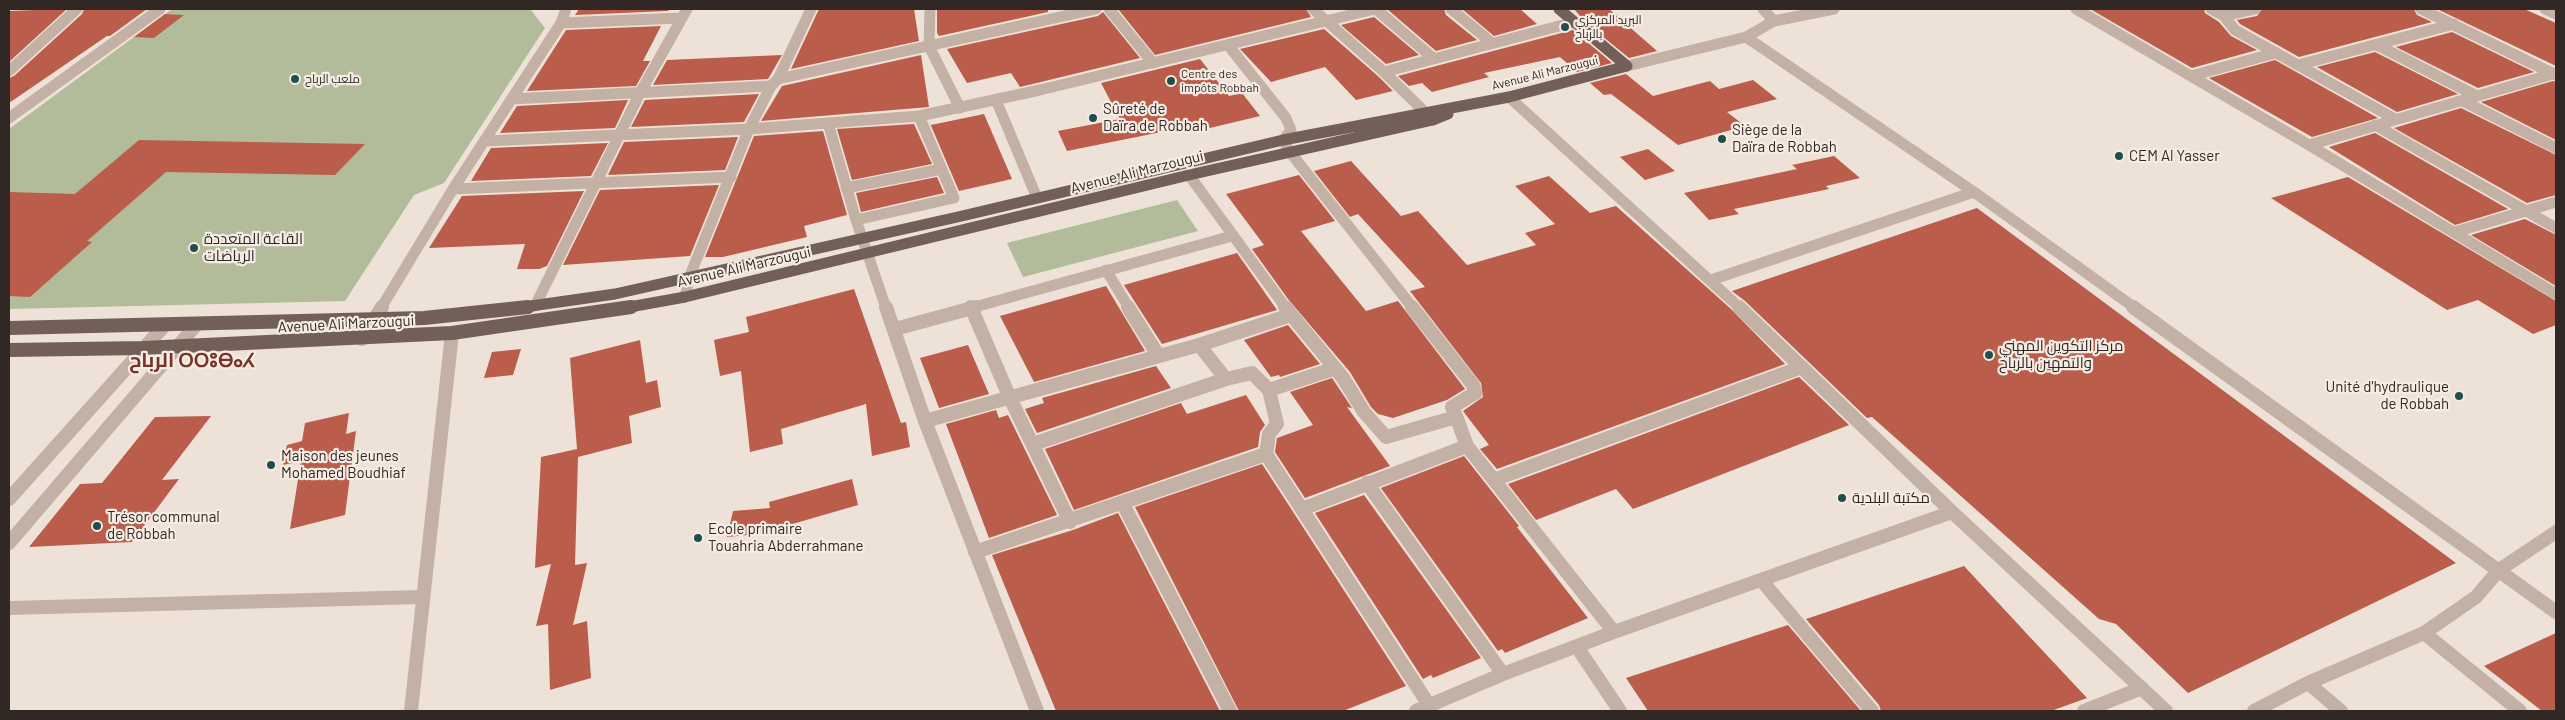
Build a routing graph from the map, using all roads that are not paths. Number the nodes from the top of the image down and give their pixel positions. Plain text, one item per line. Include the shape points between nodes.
1 (77, 9) edge
2 (160, 9) edge
3 (566, 9) edge
4 (811, 9) edge
5 (930, 9) edge
6 (1096, 9) edge
7 (1109, 9) edge
8 (1313, 9) edge
9 (1376, 9) edge
10 (1451, 9) edge
11 (1559, 9) edge
12 (1762, 9) edge
13 (1834, 9) edge
14 (2076, 9) edge
15 (2211, 9) edge
16 (2255, 9) edge
17 (2421, 9) edge
18 (2545, 9) edge
19 (684, 13) edge
20 (2556, 14) edge
21 (2224, 16) junction
22 (1326, 22) junction
23 (1574, 22) junction
24 (1774, 22) junction
25 (561, 23) junction
26 (2454, 24) junction
27 (1746, 37) junction
28 (1492, 43) junction
29 (1228, 45) junction
30 (2377, 45) junction
31 (929, 46) junction
32 (2275, 53) junction
33 (1433, 58) junction
34 (1153, 63) junction
35 (2298, 65) junction
36 (1627, 66) junction
37 (9, 71) edge
38 (1384, 72) junction
39 (2556, 74) edge
40 (2191, 76) junction
41 (775, 83) junction
42 (640, 93) junction
43 (2477, 96) junction
44 (1509, 97) junction
45 (511, 99) junction
46 (996, 100) junction
47 (2463, 100) junction
48 (960, 108) junction
49 (1430, 115) junction
50 (919, 116) junction
51 (9, 118) edge
52 (2395, 119) junction
53 (828, 123) junction
54 (2375, 125) junction
55 (749, 129) junction
56 (619, 136) junction
57 (1283, 140) junction
58 (486, 141) junction
59 (2309, 144) junction
60 (2556, 148) edge
61 (1290, 152) junction
62 (942, 169) junction
63 (1190, 175) junction
64 (731, 177) junction
65 (594, 183) junction
66 (846, 188) junction
67 (453, 189) junction
68 (1974, 192) junction
69 (954, 198) junction
70 (1037, 198) junction
71 (2556, 202) edge
72 (2527, 211) junction
73 (962, 216) junction
74 (856, 220) junction
75 (2556, 228) edge
76 (2454, 232) junction
77 (1232, 236) junction
78 (863, 239) junction
79 (869, 253) junction
80 (1106, 270) junction
81 (689, 278) junction
82 (1711, 280) junction
83 (2556, 294) edge
84 (685, 297) junction
85 (535, 306) junction
86 (971, 307) junction
87 (1291, 314) junction
88 (373, 320) junction
89 (196, 325) junction
90 (164, 326) junction
91 (9, 328) edge
92 (895, 329) junction
93 (452, 333) junction
94 (362, 339) junction
95 (1199, 345) junction
96 (178, 347) junction
97 (143, 348) junction
98 (9, 350) edge
99 (1158, 355) junction
100 (1802, 367) junction
101 (1333, 369) junction
102 (1226, 379) junction
103 (1269, 390) junction
104 (1009, 396) junction
105 (1458, 419) junction
106 (925, 421) junction
107 (1033, 444) junction
108 (1467, 446) junction
109 (1266, 454) junction
110 (1496, 480) junction
111 (1367, 483) junction
112 (9, 499) edge
113 (1123, 504) junction
114 (1302, 509) junction
115 (1952, 512) junction
116 (1070, 522) junction
117 (2556, 532) edge
118 (9, 543) edge
119 (975, 552) junction
120 (2499, 570) junction
121 (1762, 581) junction
122 (422, 597) junction
123 (9, 608) edge
124 (2556, 612) edge
125 (1614, 632) junction
126 (2424, 633) junction
127 (1578, 647) junction
128 (1503, 674) junction
129 (2308, 683) junction
130 (2142, 688) junction
131 (1422, 708) edge
132 (412, 711) edge
133 (1037, 711) edge
134 (1230, 711) edge
135 (1620, 711) edge
136 (1872, 711) edge
137 (2084, 711) edge
138 (2166, 711) edge
139 (2254, 711) edge
140 (2341, 711) edge
141 (2520, 711) edge

1 - 37 street
2 - 51 street
3 - 25 street
4 - 41 street
5 - 31 street
6 - 31 street
7 - 34 street
8 - 22 street
9 - 22 street
9 - 33 street
10 - 28 street
11 - 23 main road
12 - 24 street
13 - 24 street
14 - 40 street
15 - 21 street
16 - 21 street
17 - 26 street
18 - 20 street
19 - 25 street
19 - 42 street
21 - 32 street via 2234,30
22 - 29 street
22 - 38 street
23 - 28 street
23 - 36 main road
24 - 27 street
25 - 45 street
26 - 30 street
26 - 39 street
27 - 36 street
27 - 68 street
28 - 33 street
29 - 34 street
29 - 57 street via 1286,118 1292,130
30 - 35 street
30 - 43 street
31 - 41 street
31 - 48 street
32 - 35 street
32 - 40 street
33 - 38 street
34 - 46 street
35 - 52 street
36 - 44 main road, Avenue Ali Marzougui
38 - 49 street
39 - 43 street
40 - 59 street
41 - 42 street
41 - 55 street
42 - 45 street
42 - 56 street
43 - 47 street
44 - 49 main road, Avenue Ali Marzougui
44 - 82 street
45 - 58 street
46 - 48 street
46 - 70 street
47 - 52 street
47 - 60 street
48 - 50 street
49 - 57 main road, Avenue Ali Marzougui
49 - 61 main road, Avenue Ali Marzougui
50 - 53 street
50 - 62 street
52 - 54 street
53 - 55 street
53 - 66 street
54 - 59 street
54 - 72 street
55 - 56 street
55 - 64 street
56 - 58 street
56 - 65 street
57 - 61 street
57 - 70 main road, Avenue Ali Marzougui
58 - 67 street
59 - 76 street
61 - 63 main road, Avenue Ali Marzougui
61 - 105 street via 1473,385 1475,393 1452,407
62 - 66 street
62 - 69 street
63 - 77 street
63 - 79 main road, Avenue Ali Marzougui
64 - 65 street
64 - 81 street
65 - 67 street
65 - 85 street
66 - 74 street
67 - 88 street
68 - 82 street
68 - 120 street
69 - 73 street
69 - 74 street
70 - 73 main road, Avenue Ali Marzougui
71 - 72 street
72 - 75 street
72 - 76 street
73 - 78 main road, Avenue Ali Marzougui
74 - 78 street
76 - 83 street
77 - 80 street
77 - 87 street
78 - 79 street
78 - 81 main road, Avenue Ali Marzougui
79 - 84 main road, Avenue Ali Marzougui
79 - 92 street
80 - 86 street
80 - 99 street
81 - 84 street
81 - 85 main road, Avenue Ali Marzougui via 615,294
82 - 100 street
84 - 93 main road, Avenue Ali Marzougui via 579,316
85 - 88 main road, Avenue Ali Marzougui
86 - 92 street
86 - 104 street
87 - 95 street
87 - 101 street
88 - 89 main road, Avenue Ali Marzougui
88 - 94 street
89 - 90 main road, Avenue Ali Marzougui
89 - 96 street
90 - 91 main road, Avenue Ali Marzougui
90 - 97 street
92 - 106 street
93 - 94 main road, Avenue Ali Marzougui
93 - 122 street
94 - 96 main road, Avenue Ali Marzougui
95 - 99 street
95 - 102 street
96 - 97 main road, Avenue Ali Marzougui
96 - 118 street
97 - 98 main road, Avenue Ali Marzougui
97 - 112 street
99 - 104 street
100 - 110 street
100 - 115 street
101 - 103 street
101 - 105 street via 1386,436
102 - 103 street via 1252,373
102 - 107 street
103 - 109 street via 1277,424 1269,434
104 - 106 street
104 - 107 street
105 - 108 street
106 - 119 street
107 - 116 street
108 - 110 street
108 - 111 street
109 - 113 street
109 - 114 street
110 - 125 street
111 - 114 street
111 - 128 street
113 - 116 street
113 - 134 street
114 - 131 street
115 - 121 street
115 - 130 street
116 - 119 street
117 - 120 street
119 - 133 street
120 - 124 street
120 - 126 street via 2476,598
121 - 125 street
121 - 136 street
122 - 123 street
122 - 132 street
125 - 127 street
126 - 129 street
126 - 141 street
127 - 128 street
127 - 135 street
128 - 131 street
129 - 139 street
129 - 140 street
130 - 137 street
130 - 138 street

